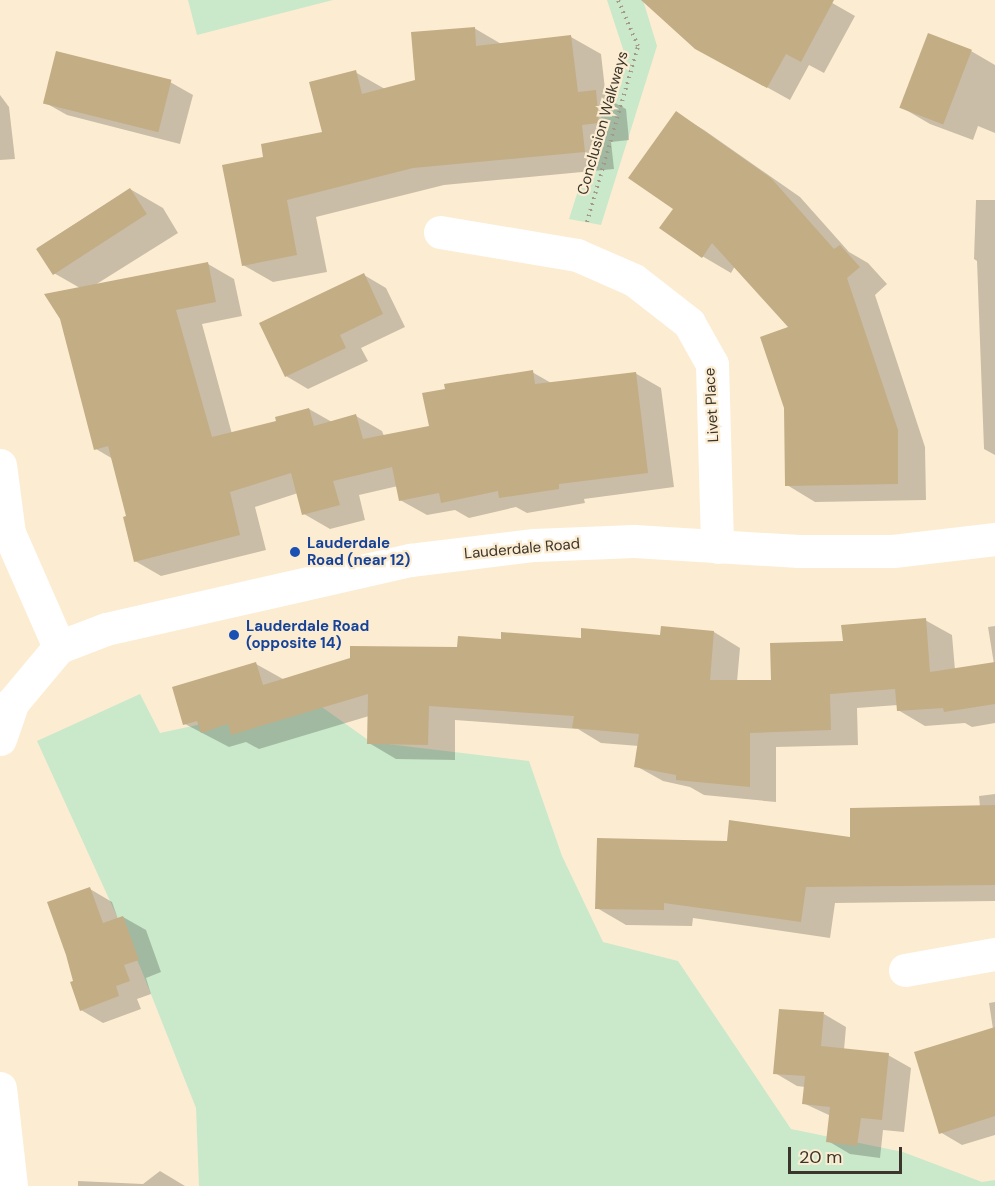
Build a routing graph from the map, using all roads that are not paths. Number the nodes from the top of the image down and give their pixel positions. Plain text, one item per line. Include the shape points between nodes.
1 (440, 232) dead end
2 (0, 465) edge
3 (995, 539) edge
4 (717, 547) junction
5 (59, 646) junction
6 (0, 739) edge
7 (995, 954) edge
8 (905, 970) dead end
9 (0, 1088) edge
10 (11, 1186) edge

1 - 4 street, Livet Place via 577,255 634,279 689,323 712,364
2 - 5 street via 9,533
3 - 4 street, Lauderdale Road via 893,551
4 - 5 street, Lauderdale Road via 612,542 534,545 410,560 106,629
5 - 6 street via 13,702
7 - 8 street
9 - 10 street

